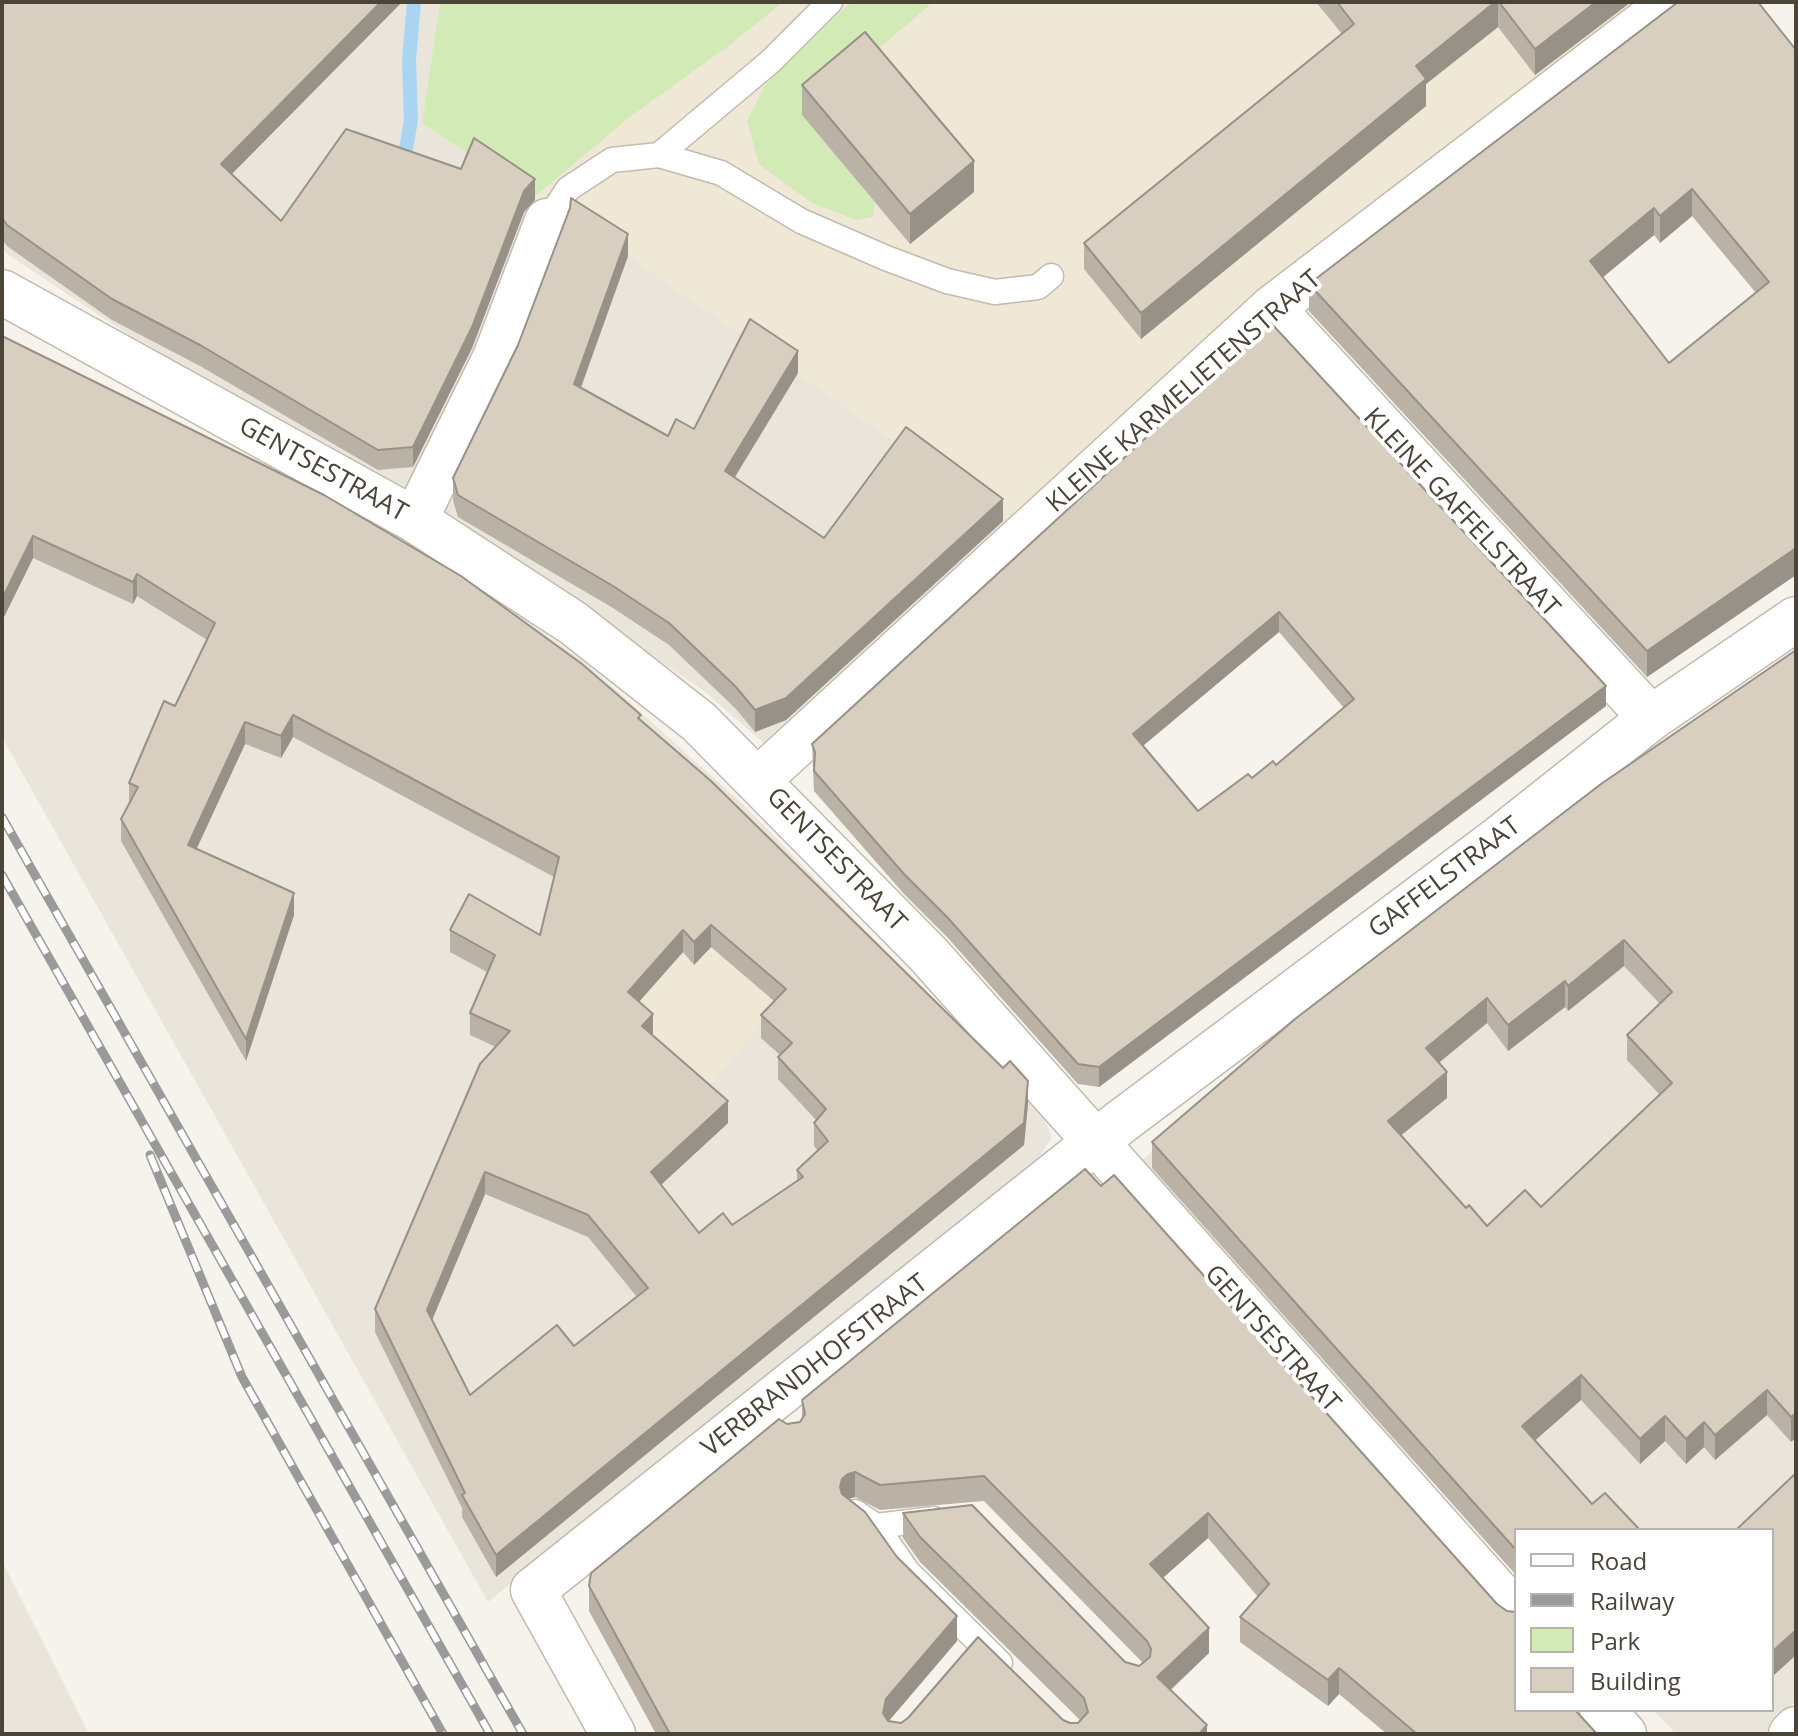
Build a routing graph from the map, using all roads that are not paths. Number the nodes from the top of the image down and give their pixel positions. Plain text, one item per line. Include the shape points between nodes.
1 (830, 2) edge
2 (1672, 2) edge
3 (659, 155) junction
4 (547, 221) joint
5 (1051, 276) dead end
6 (2, 292) edge
7 (1272, 308) junction
8 (415, 520) junction
9 (1796, 619) edge
10 (1651, 718) junction
11 (758, 780) junction
12 (1097, 1143) junction
13 (855, 1512) edge
14 (963, 1516) edge
15 (876, 1526) junction
16 (1514, 1611) edge
17 (977, 1640) junction
18 (957, 1664) edge
19 (1020, 1682) edge
20 (1604, 1712) edge
21 (1796, 1729) edge
22 (613, 1734) edge
23 (1624, 1734) edge
24 (1791, 1734) edge

1 - 3 lane via 771,61
2 - 7 street, KLEINE KARMELIETENSTRAAT
3 - 4 lane via 612,160 568,189
3 - 5 lane via 721,173 801,221 947,281 995,292 1038,287
4 - 8 street via 495,358
6 - 8 street, GENTSESTRAAT
7 - 10 street, KLEINE GAFFELSTRAAT
7 - 11 street, KLEINE KARMELIETENSTRAAT
8 - 11 street, GENTSESTRAAT via 573,623 699,722
9 - 10 street, GAFFELSTRAAT
10 - 12 street, GAFFELSTRAAT
11 - 12 street, GENTSESTRAAT via 928,954
12 - 16 street, GENTSESTRAAT
12 - 22 street, VERBRANDHOFSTRAAT via 775,1415 533,1590
13 - 15 lane
14 - 15 lane
15 - 17 lane via 908,1572
17 - 18 lane
17 - 19 lane
20 - 23 street
21 - 24 street

